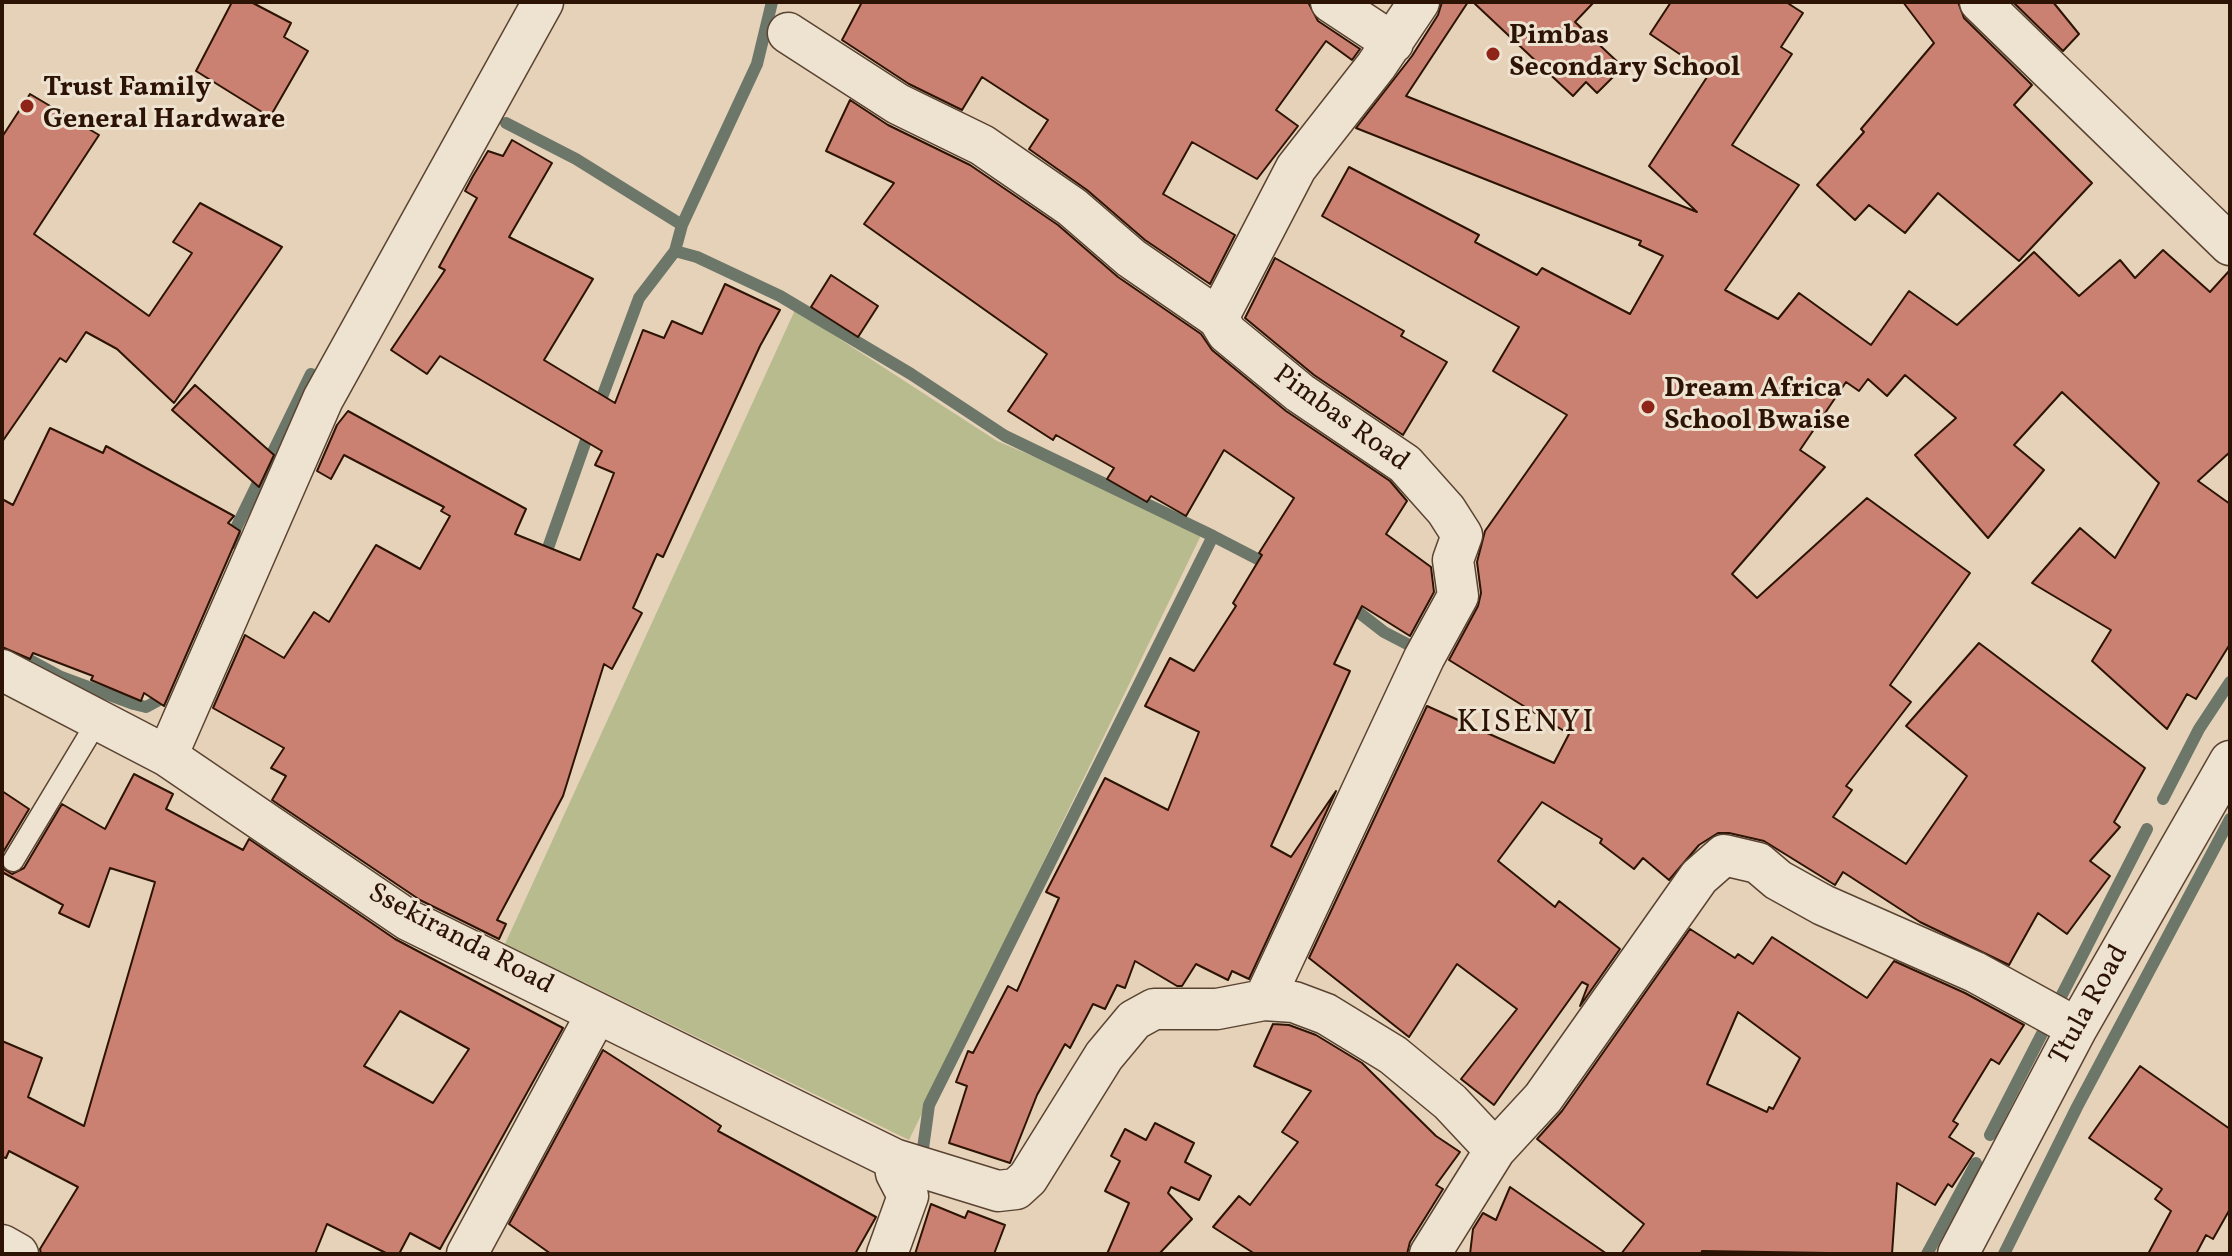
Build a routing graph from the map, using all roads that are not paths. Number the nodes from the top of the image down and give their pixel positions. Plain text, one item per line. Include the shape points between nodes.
1 (543, 2) edge
2 (1331, 2) edge
3 (1419, 2) edge
4 (1980, 2) edge
5 (788, 33) dead end
6 (1393, 43) junction
7 (2230, 245) edge
8 (1218, 318) junction
9 (2, 670) edge
10 (98, 720) junction
11 (167, 756) junction
12 (2230, 761) edge
13 (13, 861) dead end
14 (1264, 1000) junction
15 (597, 1013) junction
16 (2077, 1028) junction
17 (1495, 1150) junction
18 (894, 1159) junction
19 (2, 1245) edge
20 (18, 1254) edge
21 (467, 1254) edge
22 (887, 1254) edge
23 (1430, 1254) edge
24 (1958, 1254) edge

1 - 11 street via 323,399
2 - 6 street
3 - 6 street
4 - 7 street
5 - 8 street via 898,104 982,145
6 - 8 street via 1296,168
8 - 14 street, Pimbas Road via 1227,333 1300,393 1405,464 1462,535 1453,560 1458,596
9 - 10 street, Ssekiranda Road
10 - 11 street, Ssekiranda Road
10 - 13 lane
11 - 15 street, Ssekiranda Road via 408,920
12 - 16 street, Ttula Road
14 - 17 street, Ssekiranda Road via 1294,1002 1326,1014 1393,1055 1450,1102
14 - 18 street, Ssekiranda Road via 1217,1009 1154,1009 1134,1020 1016,1189 998,1191
15 - 18 street, Ssekiranda Road
15 - 21 street
16 - 17 street via 1975,972 1823,905 1758,863 1724,855 1699,877 1543,1098
16 - 24 street, Ttula Road
17 - 23 street
18 - 22 street via 908,1196
19 - 20 street

